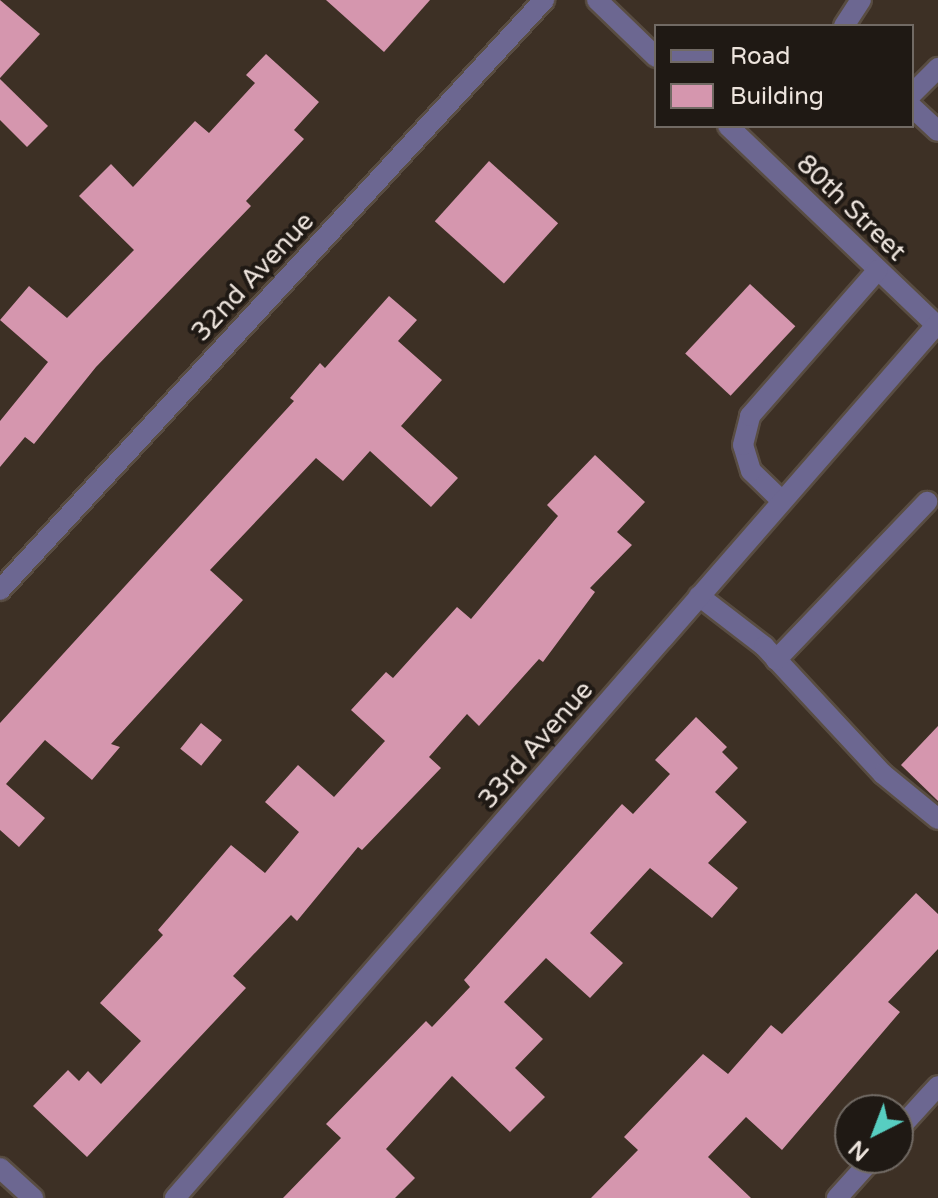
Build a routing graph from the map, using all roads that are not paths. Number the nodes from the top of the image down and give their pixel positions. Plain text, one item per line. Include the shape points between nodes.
1 (544, 0) edge
2 (597, 0) edge
3 (861, 0) edge
4 (845, 24) edge
5 (654, 55) edge
6 (938, 68) edge
7 (914, 92) edge
8 (914, 109) edge
9 (730, 128) edge
10 (938, 131) edge
11 (878, 270) junction
12 (937, 325) edge
13 (782, 501) junction
14 (934, 503) edge
15 (0, 590) edge
16 (699, 596) junction
17 (776, 660) junction
18 (938, 819) edge
19 (938, 1086) edge
20 (914, 1112) edge
21 (0, 1168) edge
22 (859, 1174) edge
23 (33, 1198) edge
24 (175, 1198) edge
25 (837, 1198) edge

1 - 15 street, 32nd Avenue
2 - 5 street
3 - 4 street
6 - 7 street
8 - 10 street
9 - 11 street, 80th Street
11 - 12 street, 80th Street
11 - 13 street via 750,416 743,445 751,471
12 - 13 street, 33rd Avenue
13 - 16 street, 33rd Avenue
14 - 17 street
16 - 17 street
16 - 24 street, 33rd Avenue
17 - 18 street via 883,774
19 - 20 street
21 - 23 street
22 - 25 street

